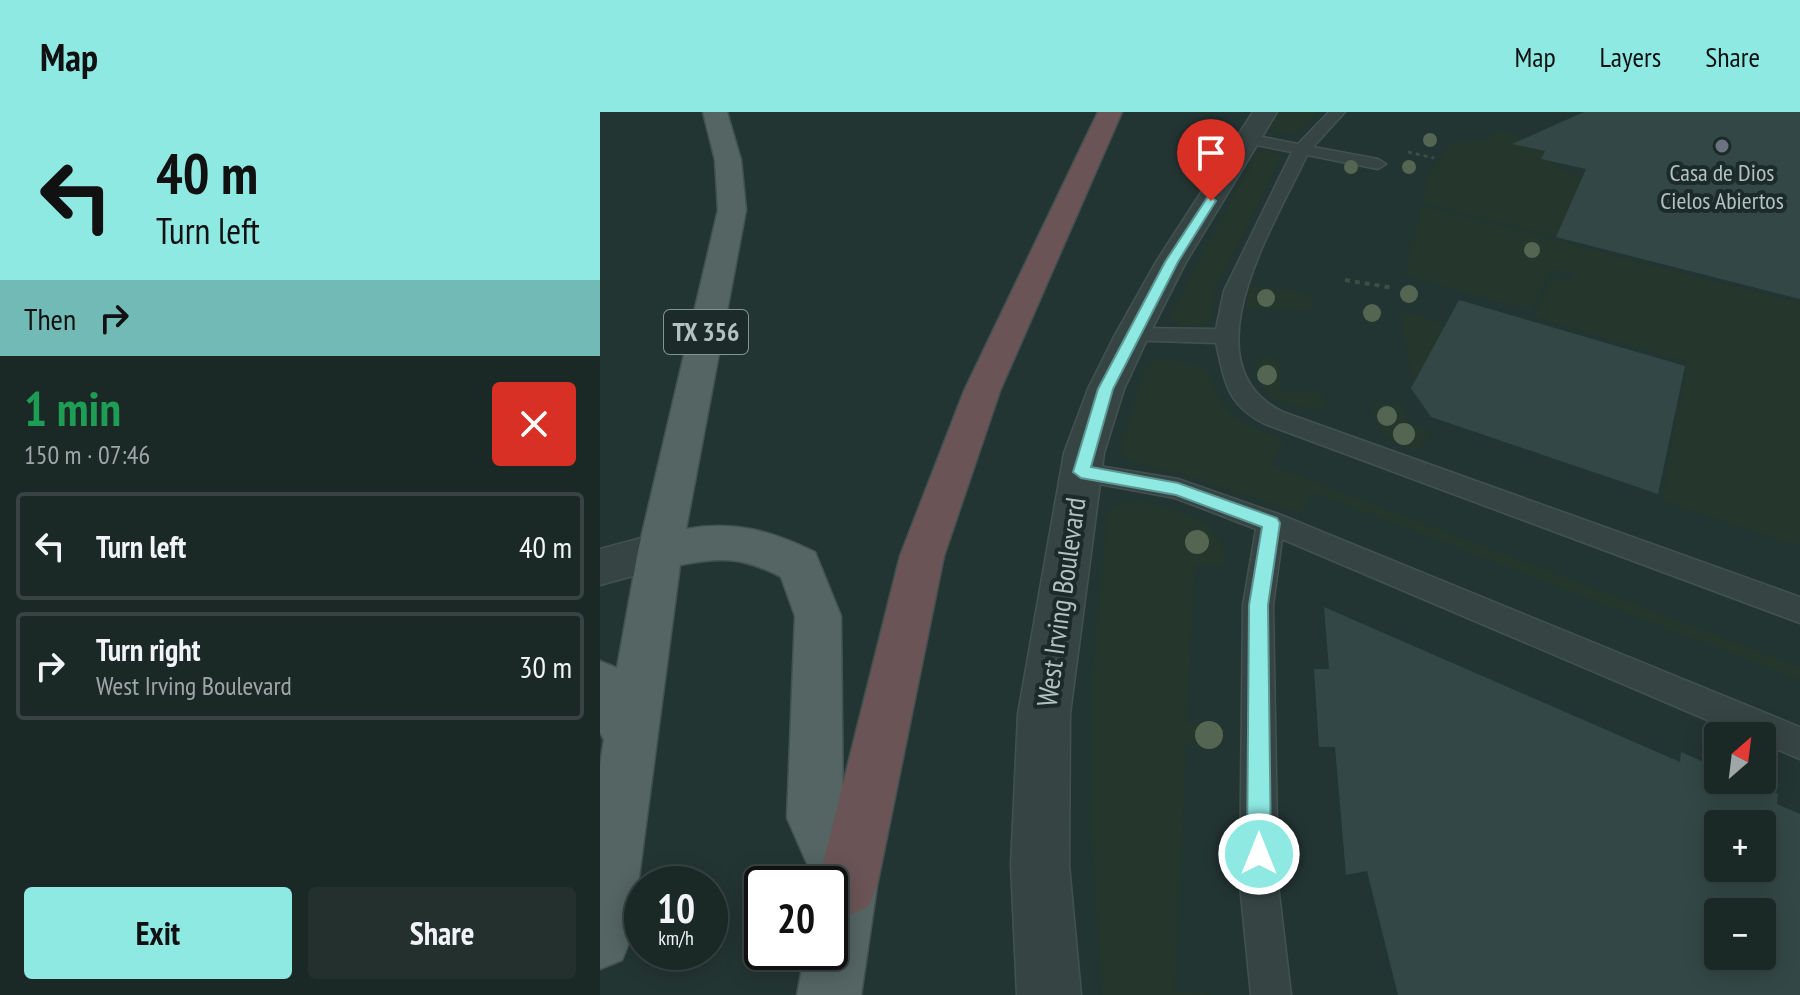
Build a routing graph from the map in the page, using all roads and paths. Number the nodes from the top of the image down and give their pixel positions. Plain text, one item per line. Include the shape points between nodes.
1 (715, 112) edge
2 (1110, 112) edge
3 (1337, 112) edge
4 (1256, 126) edge
5 (1302, 149) junction
6 (1378, 164) dead end
7 (1345, 280) dead end
8 (1394, 288) dead end
9 (1132, 335) junction
10 (1225, 336) junction
11 (1081, 472) junction
12 (1271, 523) junction
13 (660, 551) junction
14 (600, 567) edge
15 (1800, 610) edge
16 (600, 684) edge
17 (632, 738) junction
18 (1800, 743) edge
19 (838, 866) edge
20 (848, 882) edge
21 (600, 938) edge
22 (833, 970) edge
23 (829, 995) edge
24 (1049, 995) edge
25 (1271, 995) edge

1 - 13 main road, TX 356 via 728,160 732,210
2 - 20 highway via 982,391 922,556
3 - 5 lane
4 - 5 lane
4 - 9 street, West Irving Boulevard
5 - 6 lane
5 - 10 lane via 1234,291
7 - 8 path
9 - 10 lane
9 - 11 street, West Irving Boulevard via 1106,389
10 - 15 lane via 1238,389 1254,408 1274,418
11 - 12 lane via 1178,489
11 - 24 street, West Irving Boulevard via 1044,714 1040,865
12 - 18 lane
12 - 25 lane via 1258,605 1259,885
13 - 14 street
13 - 17 main road, TX 356
13 - 19 main road via 725,539 766,548 799,565 818,616 815,818
16 - 17 main road
17 - 21 main road, TX 356
22 - 23 main road

